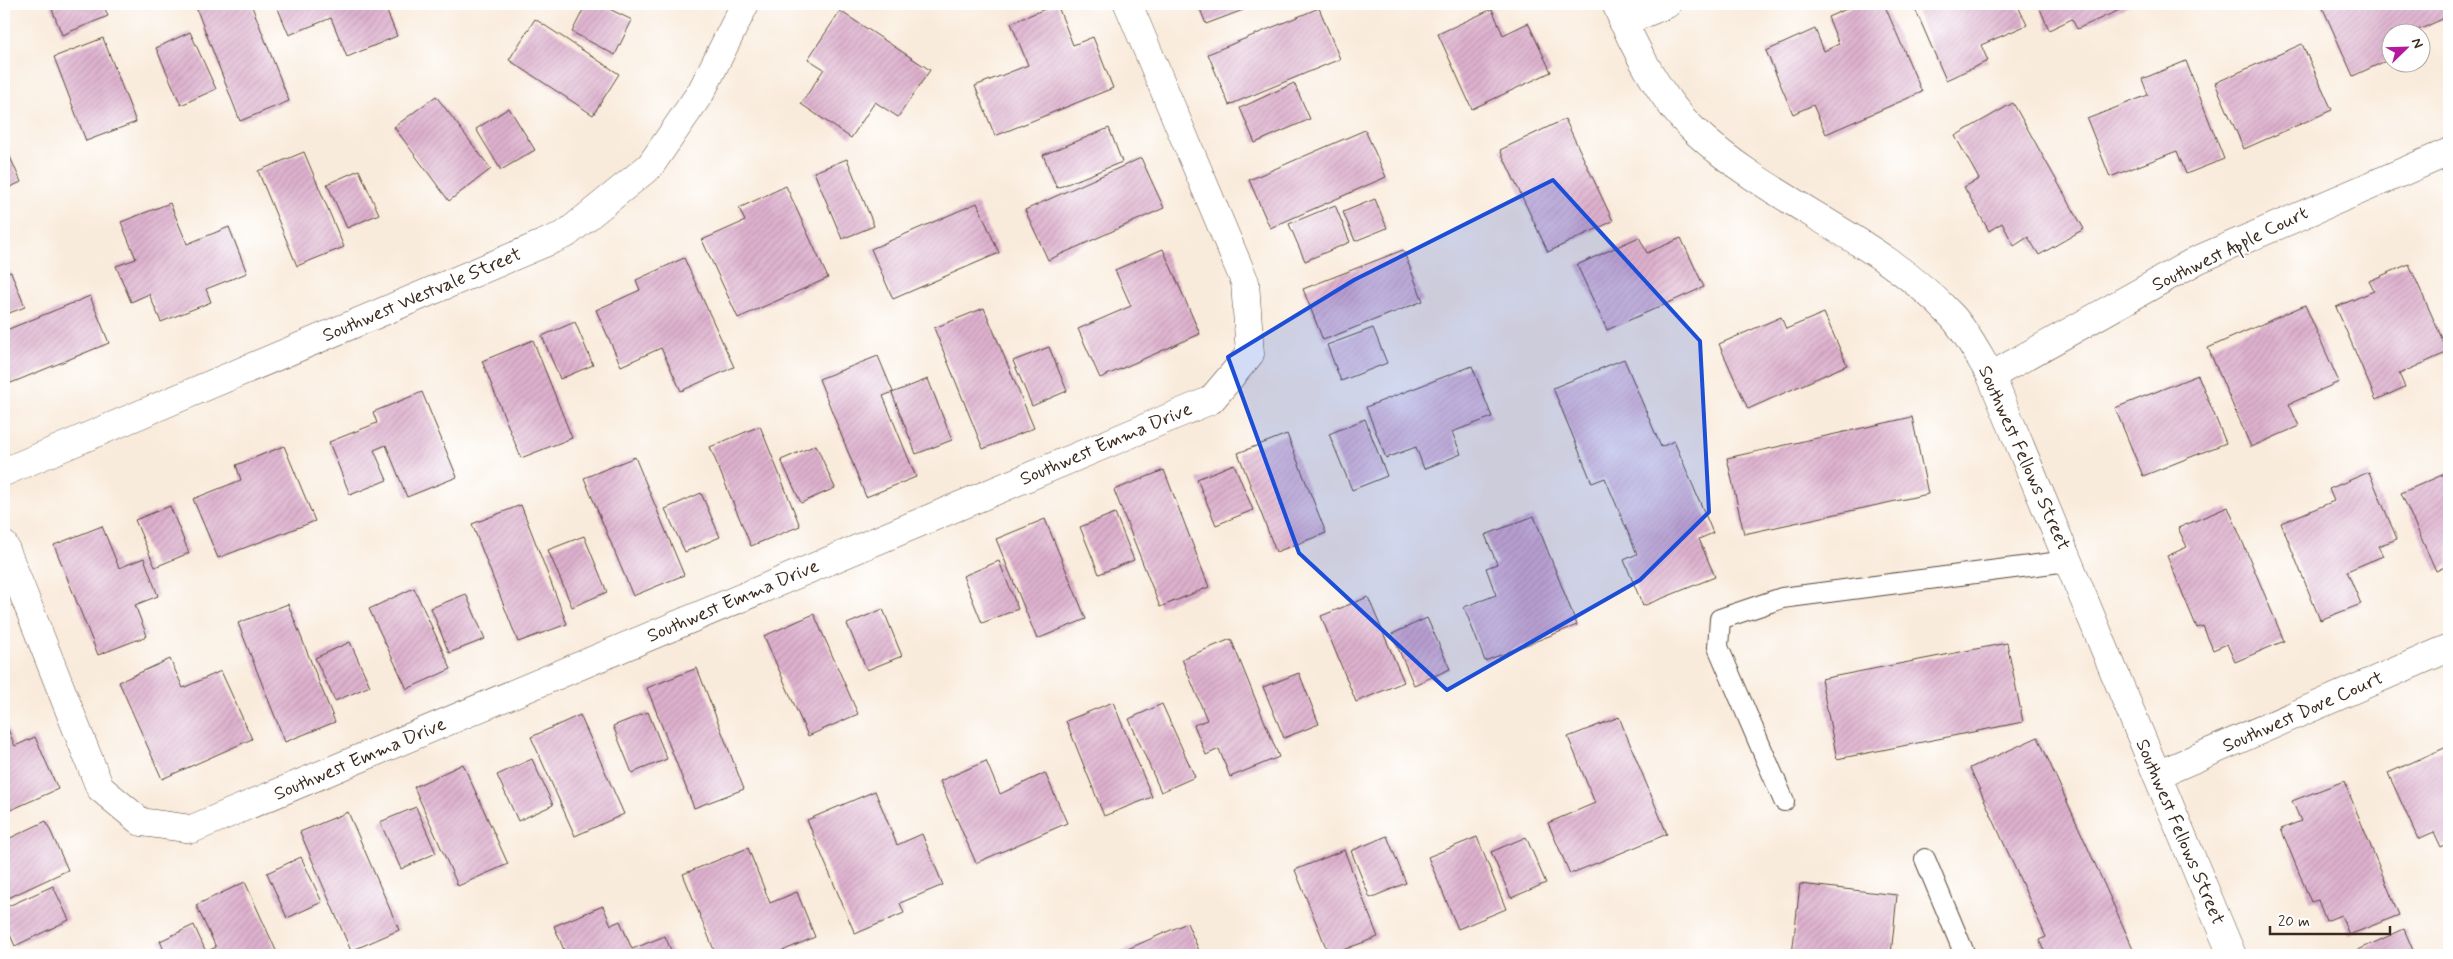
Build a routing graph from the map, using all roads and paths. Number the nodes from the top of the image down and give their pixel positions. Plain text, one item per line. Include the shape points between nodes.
1 (745, 4) edge
2 (1128, 4) edge
3 (1667, 4) edge
4 (1619, 13) edge
5 (2449, 152) edge
6 (1991, 376) junction
7 (4, 472) edge
8 (4, 545) edge
9 (2068, 561) junction
10 (2449, 648) edge
11 (2157, 775) junction
12 (1784, 801) dead end
13 (1925, 859) dead end
14 (1965, 955) edge
15 (2232, 955) edge

1 - 7 street, Southwest Westvale Street via 701,92 650,166 566,234
2 - 8 street, Southwest Emma Drive via 1245,282 1250,354 1211,400 192,829 141,822 100,788
3 - 4 street
4 - 6 street, Southwest Fellows Street via 1664,94 1693,130 1727,159 1896,267 1953,316
5 - 6 street, Southwest Apple Court via 2197,260
6 - 9 street, Southwest Fellows Street
9 - 11 street, Southwest Fellows Street
9 - 12 lane via 1782,598 1720,619 1718,647
10 - 11 street, Southwest Dove Court
11 - 15 street, Southwest Fellows Street
13 - 14 lane

